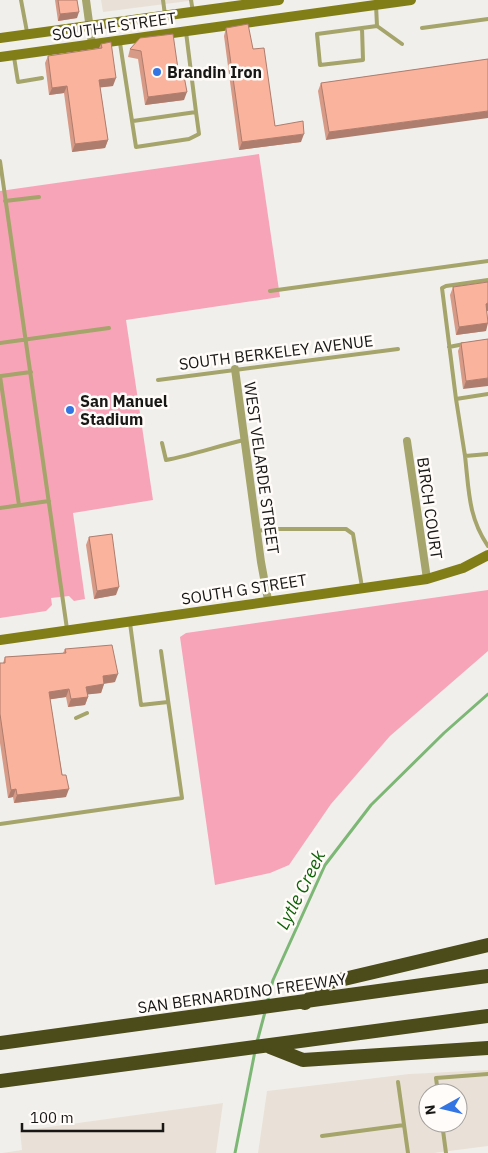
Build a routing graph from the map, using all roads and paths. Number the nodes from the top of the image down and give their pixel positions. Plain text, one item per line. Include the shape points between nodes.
1 (21, 0) edge
2 (86, 0) edge
3 (163, 0) edge
4 (192, 0) edge
5 (279, 0) edge
6 (411, 0) edge
7 (265, 1) edge
8 (376, 5) junction
9 (193, 12) junction
10 (166, 15) junction
11 (488, 19) edge
12 (89, 26) junction
13 (377, 26) junction
14 (362, 28) junction
15 (422, 28) dead end
16 (185, 30) junction
17 (28, 34) junction
18 (0, 38) edge
19 (120, 40) junction
20 (92, 44) junction
21 (402, 44) dead end
22 (14, 55) junction
23 (0, 57) edge
24 (42, 78) dead end
25 (196, 112) junction
26 (133, 122) junction
27 (0, 161) edge
28 (39, 198) dead end
29 (5, 201) junction
30 (488, 261) edge
31 (488, 280) edge
32 (270, 291) dead end
33 (109, 328) dead end
34 (26, 339) junction
35 (0, 343) edge
36 (466, 344) edge
37 (449, 346) junction
38 (398, 349) dead end
39 (235, 369) junction
40 (31, 372) junction
41 (1, 376) edge
42 (158, 380) dead end
43 (488, 394) edge
44 (456, 399) junction
45 (244, 440) junction
46 (407, 441) dead end
47 (162, 443) dead end
48 (488, 454) edge
49 (465, 456) junction
50 (49, 501) junction
51 (19, 505) junction
52 (0, 508) edge
53 (257, 531) junction
54 (488, 546) edge
55 (488, 555) edge
56 (427, 578) junction
57 (362, 587) junction
58 (268, 600) junction
59 (129, 622) junction
60 (67, 631) junction
61 (0, 640) edge
62 (161, 651) dead end
63 (168, 702) junction
64 (87, 713) dead end
65 (76, 718) dead end
66 (0, 824) edge
67 (488, 945) edge
68 (488, 976) edge
69 (304, 1003) junction
70 (488, 1016) edge
71 (0, 1043) edge
72 (267, 1046) junction
73 (488, 1048) edge
74 (488, 1074) edge
75 (0, 1081) edge
76 (398, 1082) dead end
77 (437, 1083) edge
78 (404, 1125) junction
79 (443, 1133) edge
80 (322, 1136) dead end
81 (408, 1153) edge
82 (446, 1153) edge

1 - 17 lane
2 - 12 street
3 - 10 lane
4 - 9 lane
5 - 7 main road, SOUTH E STREET
6 - 8 main road, SOUTH E STREET
7 - 9 main road, SOUTH E STREET
8 - 13 lane
8 - 16 main road, SOUTH E STREET
9 - 10 main road, SOUTH E STREET
10 - 12 main road, SOUTH E STREET
11 - 15 lane
12 - 17 main road, SOUTH E STREET
12 - 20 street
13 - 14 lane
13 - 21 lane
14 - 14 lane via 363,60 320,65 317,34
16 - 19 main road, SOUTH E STREET
16 - 25 lane
17 - 18 main road, SOUTH E STREET
19 - 20 main road, SOUTH E STREET
19 - 26 lane
20 - 22 main road, SOUTH E STREET
22 - 23 main road, SOUTH E STREET
22 - 24 lane via 18,82
25 - 26 lane
25 - 26 lane via 199,134 189,140 136,147
27 - 29 lane
28 - 29 lane
29 - 34 lane
30 - 32 lane
31 - 37 lane via 442,288
33 - 34 lane
34 - 35 lane
34 - 40 lane
36 - 37 lane
37 - 44 lane
38 - 39 lane, SOUTH BERKELEY AVENUE
39 - 42 lane, SOUTH BERKELEY AVENUE
39 - 45 street, WEST VELARDE STREET
40 - 41 lane
40 - 50 lane
41 - 51 lane
43 - 44 lane
44 - 49 lane
45 - 47 lane via 166,460
45 - 53 street, WEST VELARDE STREET
46 - 56 street, BIRCH COURT
48 - 49 lane
49 - 54 lane via 472,514 477,530
50 - 51 lane
50 - 60 lane
51 - 52 lane
53 - 57 lane via 346,529 353,534
53 - 58 street, WEST VELARDE STREET
55 - 56 main road, SOUTH G STREET via 463,568
56 - 57 main road, SOUTH G STREET
57 - 58 main road, SOUTH G STREET
58 - 59 main road, SOUTH G STREET
59 - 60 main road, SOUTH G STREET
59 - 63 lane via 141,705
60 - 61 main road, SOUTH G STREET
62 - 63 lane
63 - 66 lane via 182,798
64 - 65 lane
67 - 69 highway via 327,983
68 - 69 highway, SAN BERNARDINO FREEWAY
69 - 71 highway, SAN BERNARDINO FREEWAY
70 - 72 highway
72 - 73 highway via 304,1060
72 - 75 highway
74 - 77 lane via 436,1078
76 - 78 lane
78 - 80 lane
78 - 81 lane
79 - 82 lane

